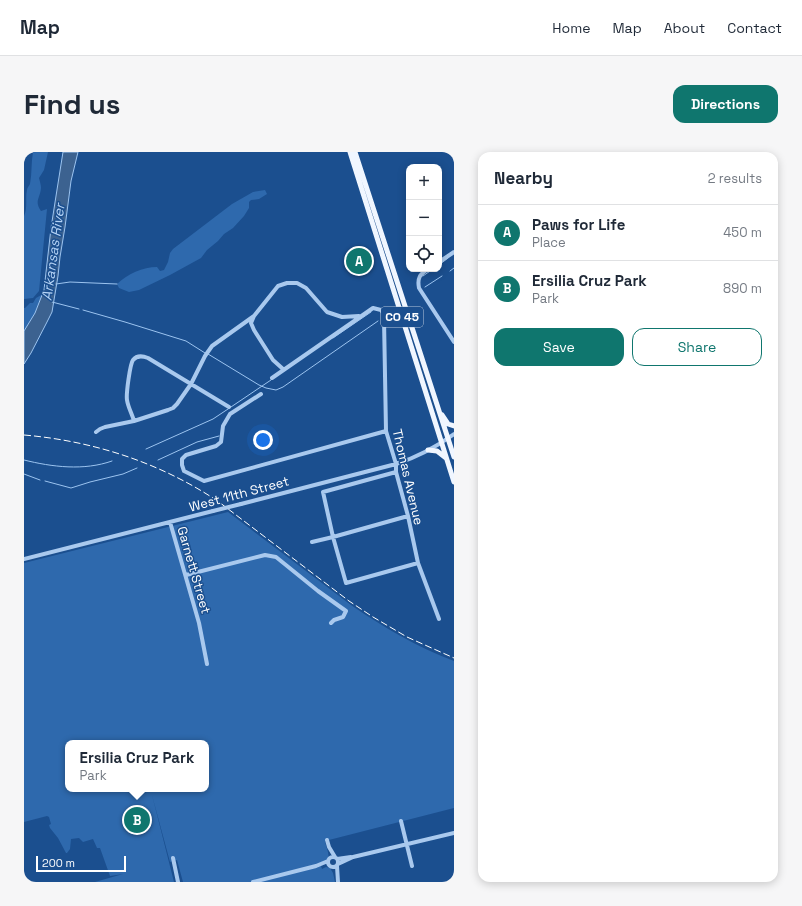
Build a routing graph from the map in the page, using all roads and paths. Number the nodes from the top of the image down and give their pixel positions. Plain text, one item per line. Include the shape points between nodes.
1 (350, 152) edge
2 (355, 152) edge
3 (454, 252) edge
4 (442, 260) edge
5 (424, 272) edge
6 (362, 315) junction
7 (254, 316) junction
8 (454, 342) edge
9 (283, 369) junction
10 (272, 378) dead end
11 (191, 384) junction
12 (261, 394) dead end
13 (229, 407) dead end
14 (439, 411) junction
15 (134, 421) junction
16 (454, 426) edge
17 (386, 431) junction
18 (96, 432) dead end
19 (454, 434) edge
20 (448, 438) junction
21 (441, 442) junction
22 (428, 450) junction
23 (454, 457) edge
24 (447, 459) junction
25 (396, 464) junction
26 (396, 472) junction
27 (332, 480) junction
28 (454, 482) edge
29 (334, 488) junction
30 (408, 516) junction
31 (170, 522) junction
32 (333, 537) junction
33 (312, 542) dead end
34 (24, 559) edge
35 (418, 563) junction
36 (186, 576) junction
37 (439, 619) dead end
38 (331, 623) dead end
39 (207, 664) dead end
40 (401, 822) dead end
41 (454, 833) edge
42 (327, 840) dead end
43 (407, 844) junction
44 (329, 847) junction
45 (173, 858) dead end
46 (329, 860) junction
47 (335, 863) junction
48 (316, 866) junction
49 (412, 866) dead end
50 (338, 881) edge
51 (180, 882) edge
52 (253, 882) edge

1 - 21 main road, CO 45
2 - 14 main road, CO 45
3 - 4 street
5 - 8 street via 419,278 419,288
6 - 7 street via 342,317 326,312 306,288 297,283 287,283 278,286
6 - 9 street
6 - 17 street, Thomas Avenue via 373,308 383,313
7 - 9 street via 251,323 254,330 273,360
7 - 11 street via 212,346
9 - 10 street
11 - 13 street
11 - 15 street via 174,408
11 - 15 street via 148,358 138,357 131,364 127,396
12 - 17 street via 230,414 223,426 222,442 186,455 182,459 184,471 204,481
14 - 16 main road via 448,424
14 - 20 main road, CO 45
15 - 18 street via 105,427
17 - 25 street, Thomas Avenue
19 - 20 street, West 11th Street
20 - 21 street, West 11th Street
20 - 23 main road, CO 45
21 - 22 street, West 11th Street
21 - 24 main road, CO 45
22 - 24 main road via 437,451
22 - 25 street, West 11th Street
24 - 28 main road, CO 45
25 - 26 street, Thomas Avenue
25 - 27 street, West 11th Street
26 - 29 street
26 - 30 street, Thomas Avenue
27 - 29 street
27 - 31 street, West 11th Street, bridge
29 - 32 street via 323,492
30 - 32 street
30 - 35 street, Thomas Avenue
31 - 34 street, West 11th Street
31 - 36 street, Garnett Street
32 - 33 street
32 - 35 street via 346,583
35 - 37 street, Thomas Avenue
36 - 38 street via 265,555 276,557 346,611 343,617
36 - 39 street, Garnett Street
40 - 43 street
41 - 43 street
42 - 44 street
43 - 47 street
43 - 49 street
44 - 46 street
44 - 47 street
45 - 51 street
46 - 47 street via 332,857
46 - 47 street via 328,864
46 - 48 street
47 - 48 street
47 - 50 street
48 - 52 street

